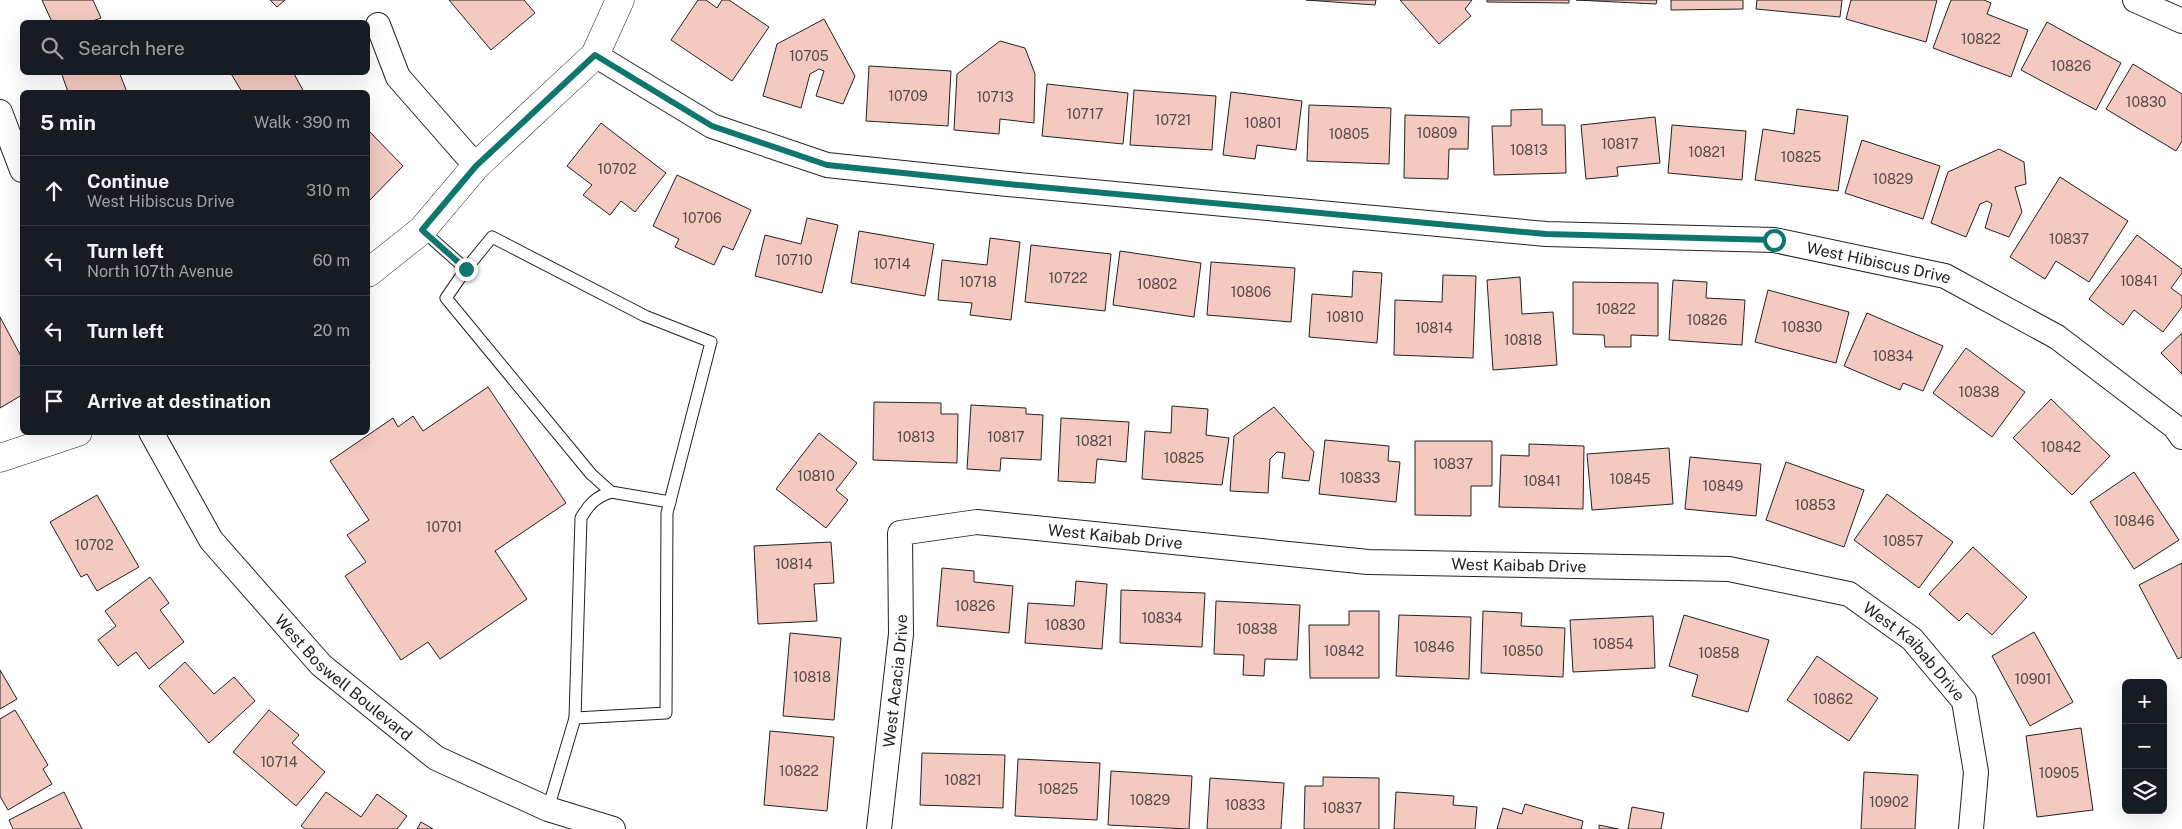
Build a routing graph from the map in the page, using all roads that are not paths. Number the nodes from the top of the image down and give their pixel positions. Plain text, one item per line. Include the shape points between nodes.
1 (620, 0) edge
2 (2135, 0) edge
3 (2182, 21) edge
4 (378, 25) dead end
5 (595, 55) junction
6 (0, 112) edge
7 (20, 165) edge
8 (476, 166) junction
9 (422, 230) junction
10 (466, 269) junction
11 (370, 271) edge
12 (69, 435) edge
13 (154, 435) edge
14 (2182, 437) edge
15 (0, 458) edge
16 (612, 492) junction
17 (670, 502) junction
18 (900, 533) joint
19 (575, 718) junction
20 (556, 818) edge
21 (613, 829) edge
22 (880, 829) edge
23 (1971, 829) edge

1 - 5 street
2 - 3 street
4 - 8 street via 398,77
5 - 8 street
5 - 14 street, West Hibiscus Drive via 712,126 827,165 1546,234 1774,240 1945,276 2057,337 2175,426
6 - 7 street
8 - 9 street
9 - 10 lane
9 - 11 street
10 - 16 lane via 446,298 574,455
10 - 17 lane via 492,237 645,316 711,342
12 - 15 street
13 - 20 street, West Boswell Boulevard via 211,540 321,665 436,758
16 - 17 lane
16 - 19 lane via 599,496 588,505 581,518
17 - 19 lane via 667,513 666,713
18 - 22 street, West Acacia Drive via 901,634
18 - 23 street, West Kaibab Drive via 978,522 1368,562 1729,569 1849,594 1912,639 1964,701 1976,772
19 - 20 lane
20 - 21 street, West Boswell Boulevard

